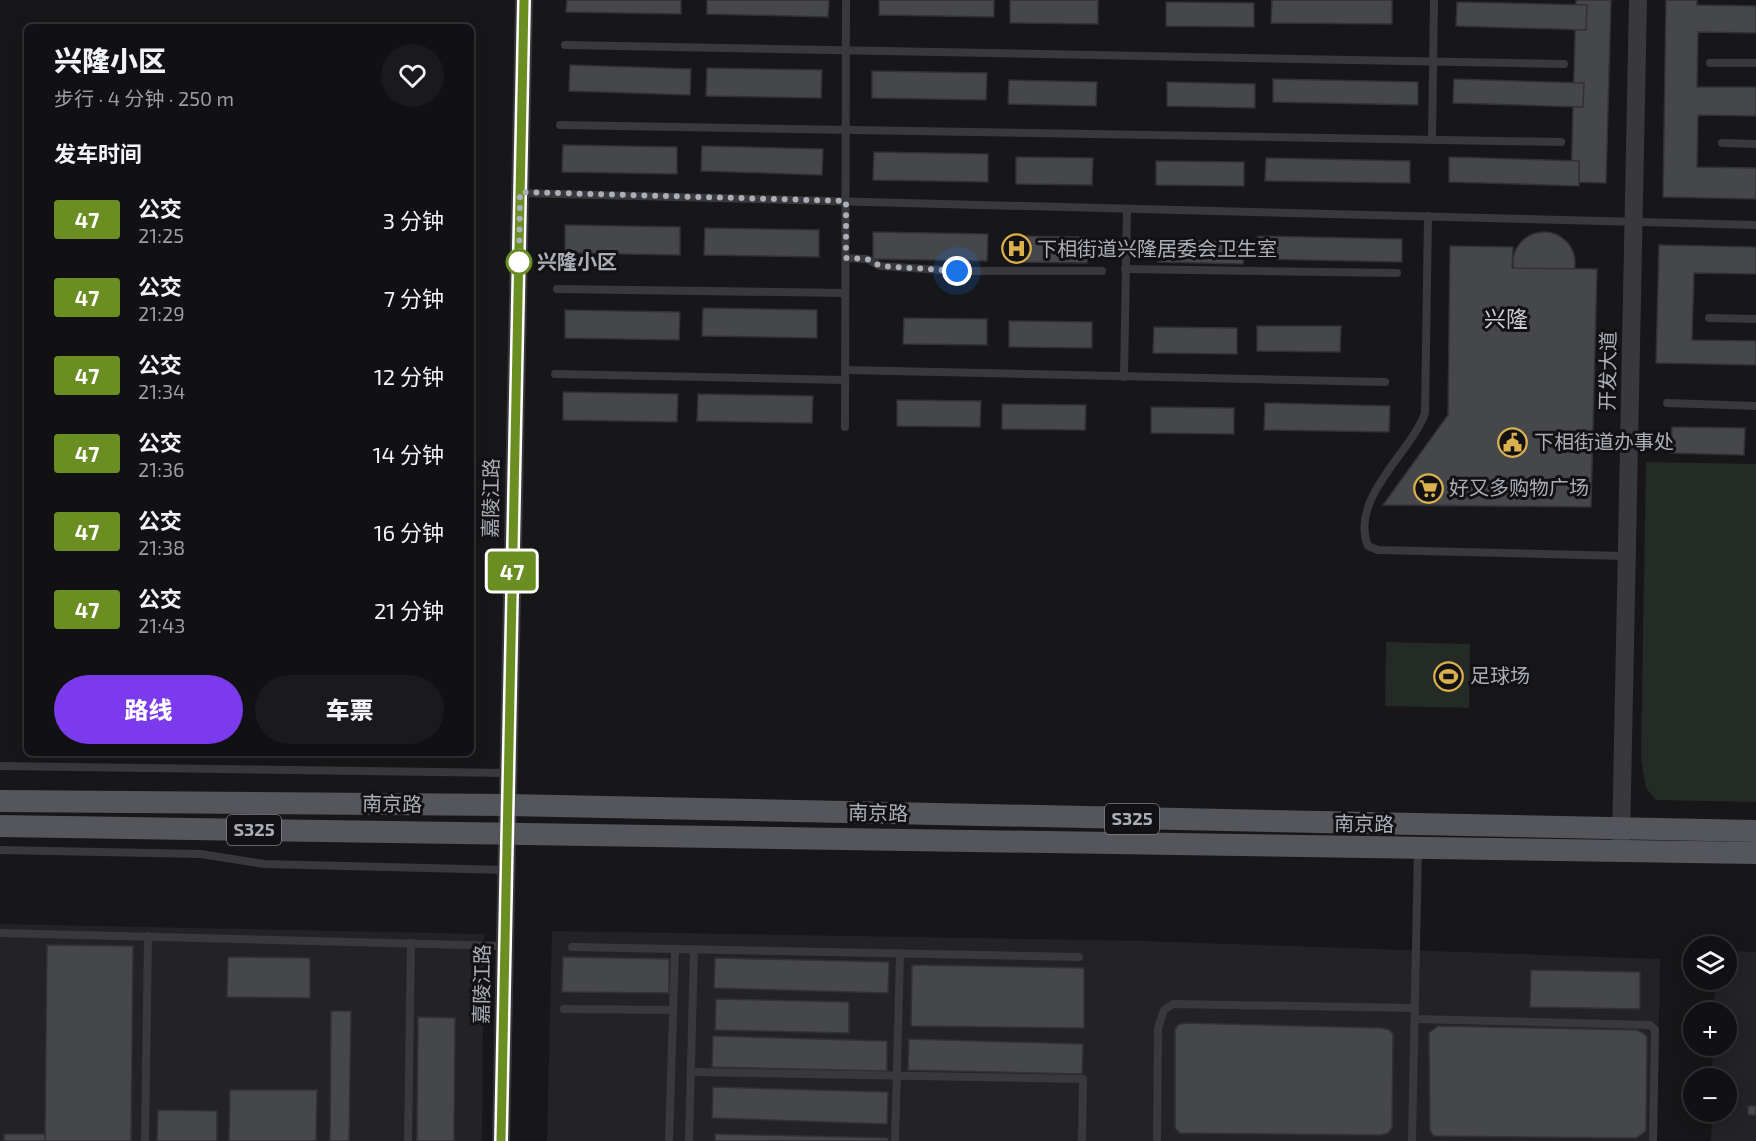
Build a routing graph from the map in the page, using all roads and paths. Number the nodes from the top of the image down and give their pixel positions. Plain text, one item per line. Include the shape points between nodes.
1 (524, 0) edge
2 (846, 0) edge
3 (1434, 0) edge
4 (1638, 0) edge
5 (565, 45) dead end
6 (846, 50) junction
7 (1433, 61) junction
8 (1710, 63) dead end
9 (1756, 63) edge
10 (1564, 64) dead end
11 (560, 125) dead end
12 (846, 130) junction
13 (1432, 140) junction
14 (1562, 142) dead end
15 (1722, 143) dead end
16 (1756, 144) edge
17 (520, 192) junction
18 (846, 201) junction
19 (1126, 209) junction
20 (1428, 216) junction
21 (1633, 222) junction
22 (1756, 225) edge
23 (846, 258) junction
24 (1125, 269) junction
25 (1102, 272) dead end
26 (1397, 273) dead end
27 (556, 289) dead end
28 (845, 293) junction
29 (1709, 318) dead end
30 (1756, 319) edge
31 (845, 370) junction
32 (555, 374) dead end
33 (1124, 376) junction
34 (845, 380) junction
35 (1385, 382) dead end
36 (1667, 404) dead end
37 (1756, 406) edge
38 (845, 427) dead end
39 (1627, 556) junction
40 (0, 766) edge
41 (508, 773) junction
42 (0, 801) edge
43 (507, 805) junction
44 (0, 826) edge
45 (1756, 831) edge
46 (508, 833) junction
47 (1621, 840) junction
48 (1418, 847) junction
49 (0, 850) edge
50 (1756, 853) edge
51 (507, 870) junction
52 (0, 933) edge
53 (148, 936) junction
54 (411, 943) junction
55 (505, 946) junction
56 (572, 947) dead end
57 (675, 949) junction
58 (694, 950) junction
59 (900, 954) junction
60 (1078, 957) dead end
61 (1415, 1008) junction
62 (564, 1009) dead end
63 (673, 1010) junction
64 (1415, 1019) junction
65 (691, 1072) junction
66 (897, 1076) junction
67 (146, 1141) edge
68 (408, 1141) edge
69 (501, 1141) edge
70 (669, 1141) edge
71 (689, 1141) edge
72 (895, 1141) edge
73 (1082, 1141) edge
74 (1157, 1141) edge
75 (1412, 1141) edge
76 (1653, 1141) edge

1 - 17 street, 嘉陵江路
2 - 6 lane
3 - 7 lane
4 - 21 street, 开发大道
5 - 6 lane
6 - 7 lane
6 - 12 lane
7 - 10 lane
7 - 13 lane
8 - 9 lane
11 - 12 lane
12 - 13 lane
12 - 18 lane
13 - 14 lane
15 - 16 lane
17 - 18 lane
17 - 41 street, 嘉陵江路
18 - 19 lane
18 - 23 lane
19 - 20 lane
19 - 24 lane
20 - 21 lane
20 - 39 lane via 1425,413 1420,427 1382,477 1367,514 1363,534 1368,546 1378,550
21 - 22 lane
21 - 39 street, 开发大道
23 - 25 lane via 867,259 880,266 957,271
23 - 28 lane
24 - 26 lane
24 - 33 lane
27 - 28 lane
28 - 31 lane
29 - 30 lane
31 - 33 lane
31 - 34 lane
32 - 34 lane
33 - 35 lane
34 - 38 lane
36 - 37 lane
39 - 47 street, 开发大道
40 - 41 lane
41 - 43 street, 嘉陵江路
42 - 43 main road, 南京路 / S325
43 - 46 street, 嘉陵江路
43 - 47 main road, 南京路 / S325
44 - 46 main road, 南京路 / S325
45 - 47 main road, 南京路 / S325
46 - 48 main road, 南京路 / S325
46 - 51 street, 嘉陵江路
47 - 48 main road, 南京路 / S325
47 - 50 main road, 南京路 / S325
48 - 61 lane
49 - 51 lane via 201,854 264,864
51 - 55 street, 嘉陵江路
52 - 53 lane
53 - 54 lane
53 - 67 lane
54 - 55 lane
54 - 68 lane
55 - 69 street, 嘉陵江路
56 - 57 lane
57 - 58 lane
57 - 63 lane
58 - 59 lane
58 - 65 lane
59 - 60 lane
59 - 66 lane
61 - 64 lane
61 - 74 lane via 1173,1004 1164,1010 1158,1028
62 - 63 lane
63 - 70 lane
64 - 75 lane
64 - 76 lane via 1650,1025 1655,1030
65 - 66 lane
65 - 71 lane
66 - 72 lane
66 - 73 lane via 1083,1079

